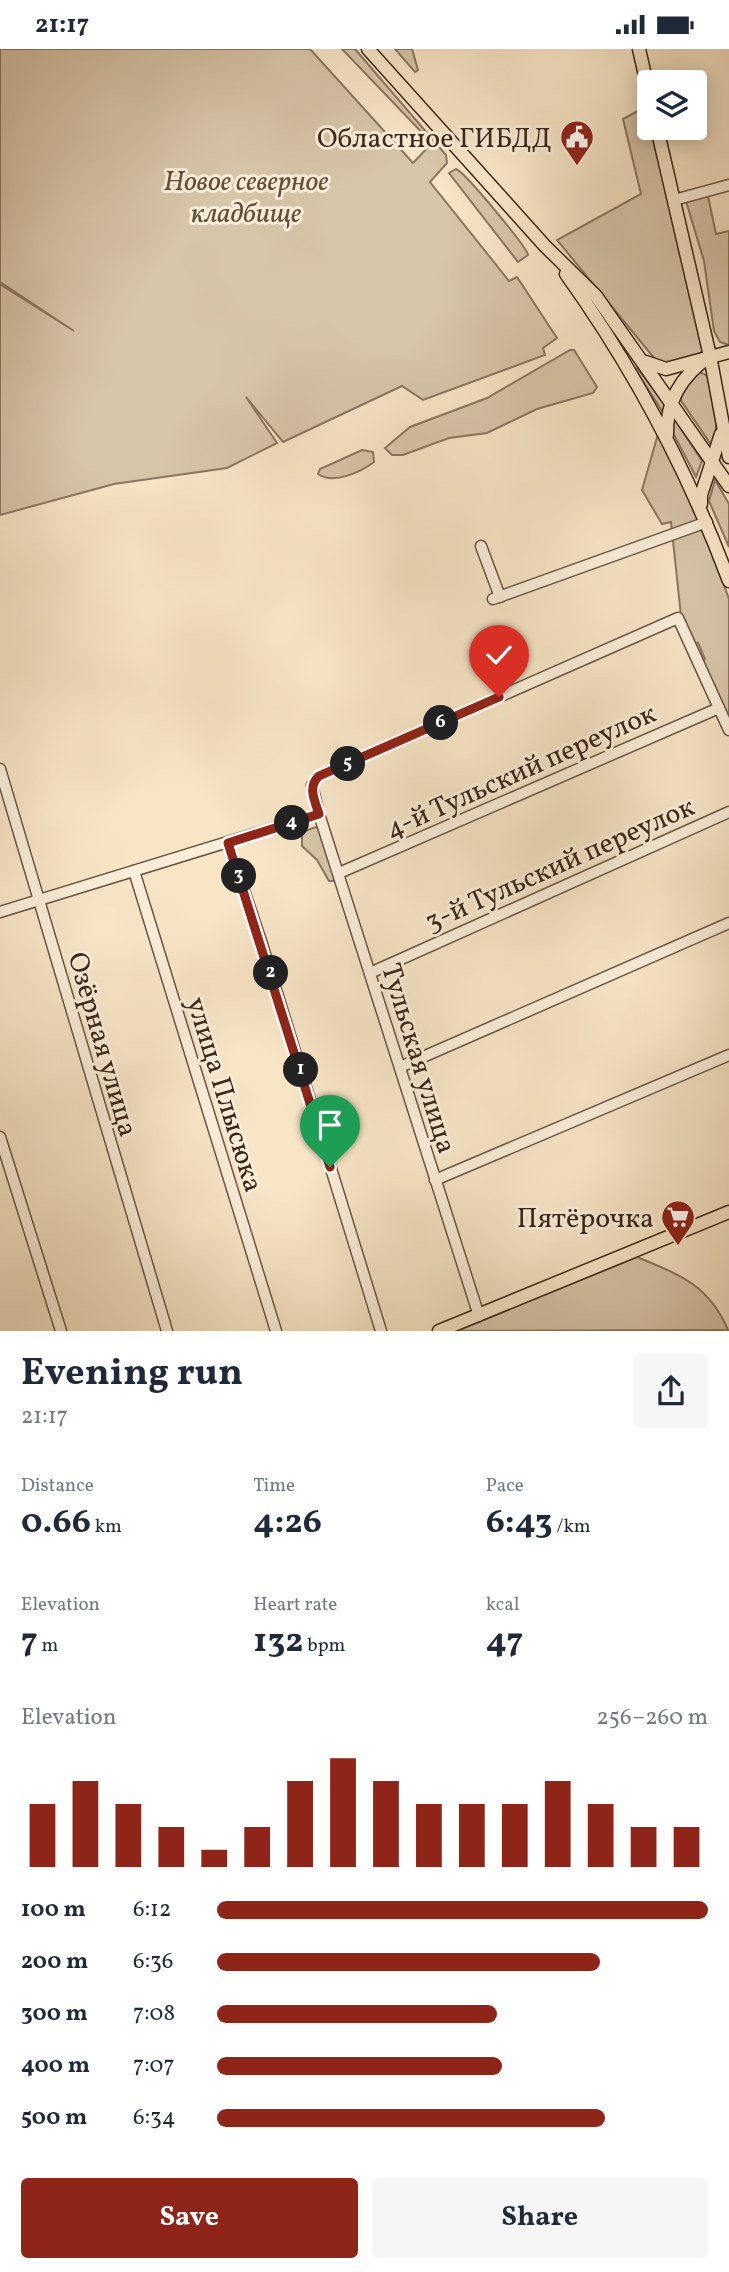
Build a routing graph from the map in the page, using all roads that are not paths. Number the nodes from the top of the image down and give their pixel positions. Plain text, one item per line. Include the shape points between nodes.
1 (368, 49) edge
2 (639, 49) edge
3 (644, 70) edge
4 (660, 140) edge
5 (729, 185) edge
6 (674, 200) junction
7 (545, 246) junction
8 (729, 352) edge
9 (710, 356) junction
10 (645, 362) junction
11 (673, 401) junction
12 (722, 431) junction
13 (667, 435) junction
14 (729, 457) edge
15 (712, 462) junction
16 (729, 486) edge
17 (702, 509) junction
18 (707, 522) junction
19 (481, 546) dead end
20 (716, 546) junction
21 (729, 552) edge
22 (729, 581) edge
23 (719, 708) junction
24 (729, 730) edge
25 (0, 769) edge
26 (729, 812) edge
27 (319, 814) junction
28 (228, 843) junction
29 (134, 871) junction
30 (340, 873) junction
31 (40, 900) junction
32 (0, 912) edge
33 (729, 923) edge
34 (370, 973) junction
35 (729, 1055) edge
36 (400, 1067) junction
37 (0, 1137) edge
38 (435, 1180) junction
39 (729, 1212) edge
40 (479, 1316) junction
41 (61, 1331) edge
42 (167, 1331) edge
43 (276, 1331) edge
44 (381, 1331) edge
45 (439, 1331) edge

1 - 7 main road
2 - 3 main road
4 - 6 main road
5 - 6 street
6 - 9 main road
7 - 10 main road via 596,296
7 - 13 main road via 602,325
8 - 9 main road
9 - 10 main road via 666,369
9 - 11 main road via 688,373
9 - 12 main road
10 - 11 main road
11 - 13 main road
11 - 15 main road
12 - 14 main road
12 - 15 main road
13 - 17 main road
15 - 16 main road
15 - 17 main road via 701,495
17 - 18 main road
18 - 19 street via 497,598
18 - 20 main road
20 - 21 main road
20 - 22 main road
23 - 24 street
23 - 27 street, Тульская улица via 678,618 319,776 312,785
23 - 30 street, 4-й Тульский переулок
25 - 31 street, Озёрная улица
26 - 34 street, 3-й Тульский переулок
27 - 28 street
27 - 30 street, Тульская улица
28 - 29 street
28 - 44 street
29 - 31 street
29 - 43 street, улица Плысюка
30 - 34 street, Тульская улица
31 - 32 street
31 - 42 street, Озёрная улица
33 - 36 street
34 - 36 street, Тульская улица
35 - 38 street
36 - 38 street, Тульская улица
37 - 41 street
38 - 40 street, Тульская улица
39 - 40 main road
40 - 45 main road

